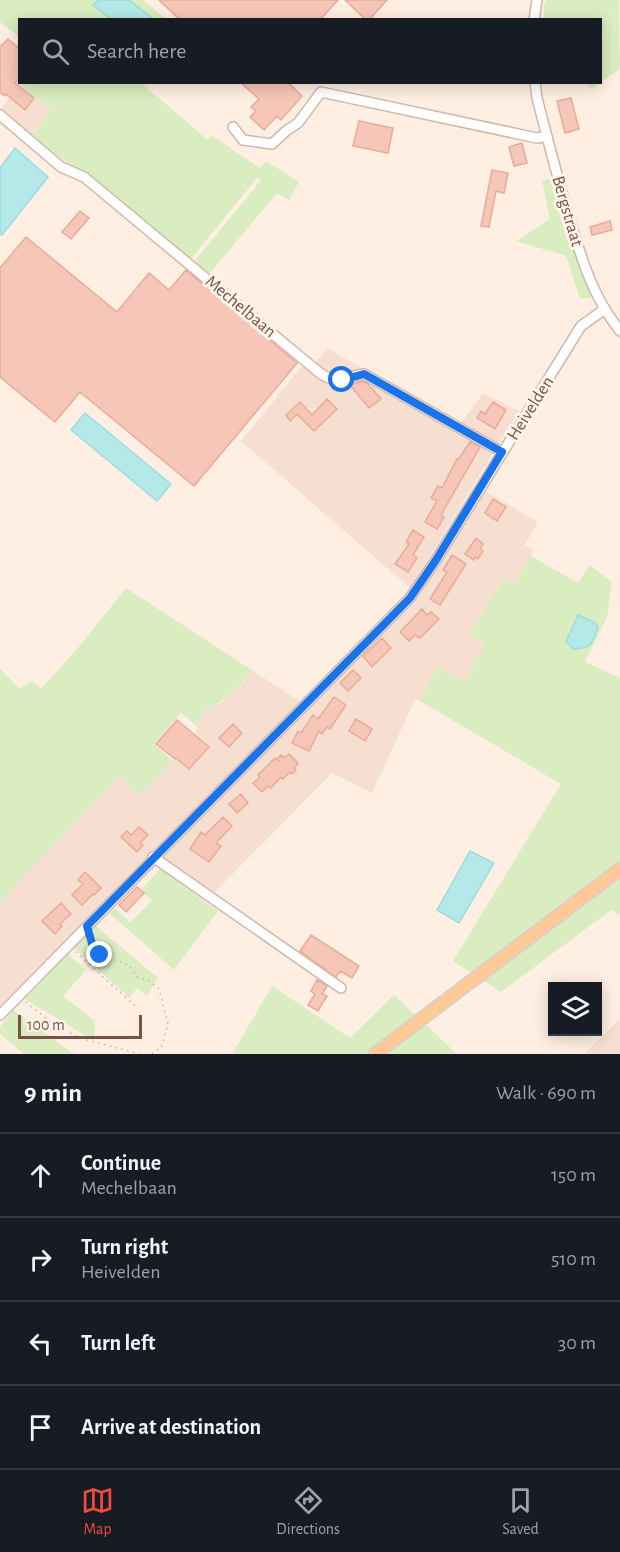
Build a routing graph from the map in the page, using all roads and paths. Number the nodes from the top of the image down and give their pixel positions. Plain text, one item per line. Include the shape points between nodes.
1 (537, 0) edge
2 (534, 18) edge
3 (535, 84) edge
4 (0, 115) edge
5 (234, 128) dead end
6 (547, 136) junction
7 (605, 309) junction
8 (620, 331) edge
9 (502, 452) junction
10 (153, 857) junction
11 (620, 869) edge
12 (87, 926) junction
13 (68, 945) junction
14 (341, 988) dead end
15 (18, 996) junction
16 (135, 1005) dead end
17 (0, 1015) edge
18 (140, 1054) edge
19 (151, 1054) edge
20 (375, 1054) edge

1 - 2 street
3 - 6 street, Bergstraat
4 - 9 street, Mechelbaan via 61,167 84,177 321,374 332,380 364,374
5 - 6 street via 243,140 272,144 298,123 321,92 537,138
6 - 7 street, Bergstraat via 586,272
7 - 8 street, Bergstraat
7 - 9 street, Heivelden via 581,326
9 - 10 street, Heivelden via 410,598
10 - 12 street, Heivelden
10 - 14 street
11 - 20 main road
12 - 13 street, Heivelden
12 - 19 path via 93,947 100,955 129,965 137,977 159,989 168,1024 161,1048
13 - 15 street, Heivelden
13 - 16 path
15 - 17 street, Heivelden
15 - 18 path via 54,1025 83,1039

